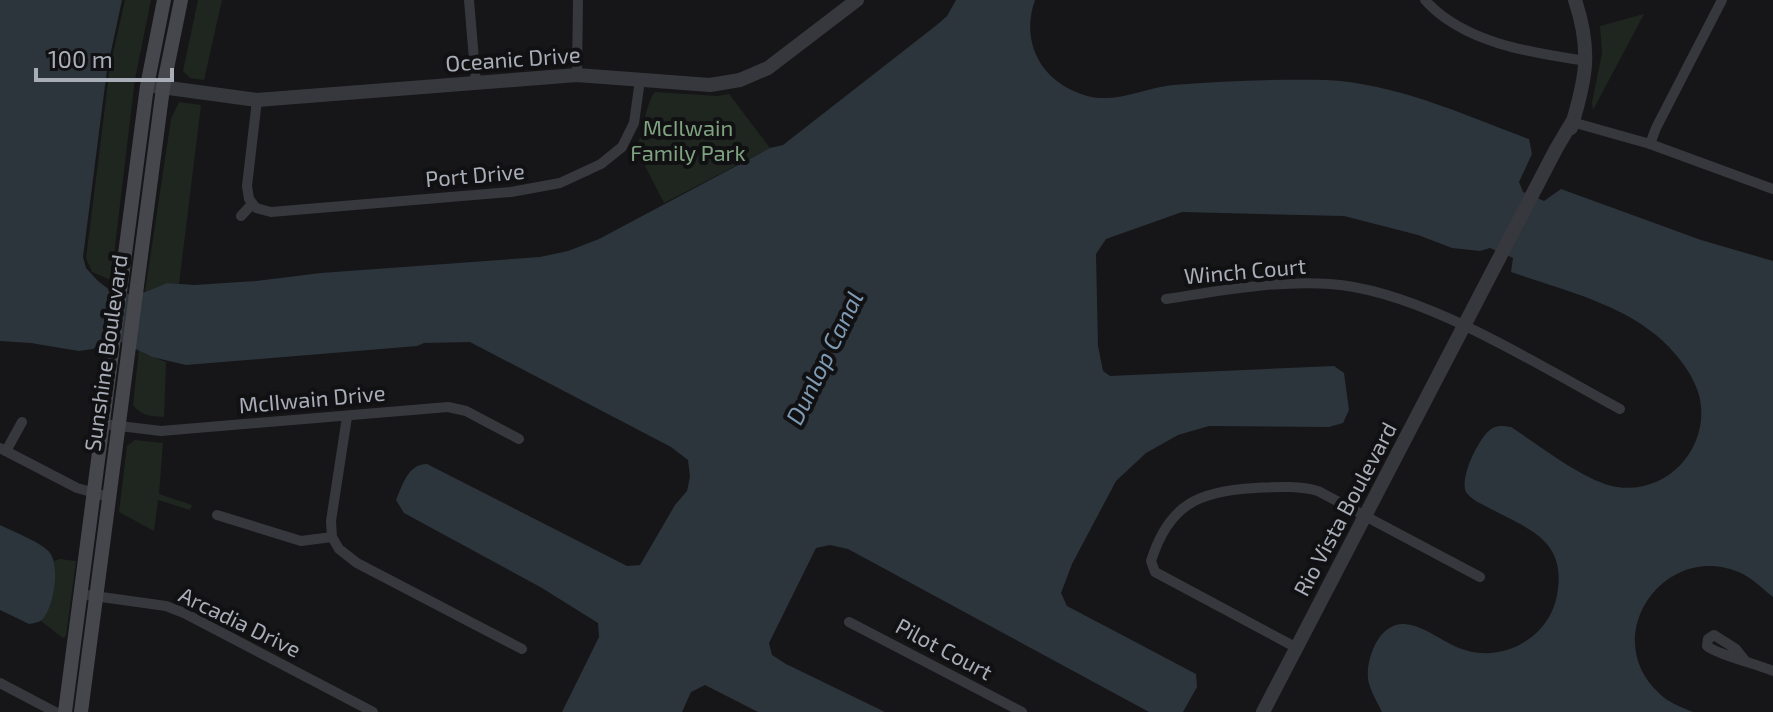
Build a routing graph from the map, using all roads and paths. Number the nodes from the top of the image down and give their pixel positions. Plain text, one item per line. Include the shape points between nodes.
1 (164, 0) edge
2 (181, 0) edge
3 (469, 0) edge
4 (578, 0) edge
5 (857, 0) edge
6 (1425, 0) edge
7 (1575, 0) edge
8 (1722, 0) edge
9 (1586, 61) junction
10 (577, 75) junction
11 (640, 80) junction
12 (476, 83) junction
13 (147, 85) junction
14 (163, 88) junction
15 (257, 100) junction
16 (1572, 122) junction
17 (1650, 144) junction
18 (1773, 189) edge
19 (252, 204) junction
20 (241, 216) dead end
21 (1166, 299) dead end
22 (1465, 327) junction
23 (1620, 409) dead end
24 (347, 417) junction
25 (22, 422) dead end
26 (103, 424) junction
27 (118, 426) junction
28 (519, 439) dead end
29 (3, 450) edge
30 (101, 496) junction
31 (217, 515) dead end
32 (1367, 515) junction
33 (332, 537) junction
34 (1480, 577) dead end
35 (88, 595) junction
36 (849, 622) dead end
37 (1297, 648) junction
38 (522, 649) dead end
39 (1744, 659) dead end
40 (1773, 671) edge
41 (0, 683) edge
42 (1270, 710) edge
43 (55, 712) edge
44 (65, 712) edge
45 (81, 712) edge
46 (373, 712) edge
47 (1022, 712) edge

1 - 13 main road, Sunshine Boulevard
2 - 14 main road, Sunshine Boulevard
3 - 12 street
4 - 10 street
5 - 11 street, Oceanic Drive via 754,75 710,85
6 - 9 street via 1441,16 1473,33 1533,52
7 - 9 street, Rio Vista Boulevard
8 - 17 street
9 - 16 street, Rio Vista Boulevard via 1583,92
10 - 11 street, Oceanic Drive
10 - 12 street, Oceanic Drive
11 - 19 street, Port Drive via 634,123 622,147 601,164 560,183 511,192 271,212
12 - 15 street, Oceanic Drive
13 - 14 street, Oceanic Drive
13 - 26 main road, Sunshine Boulevard
14 - 15 street, Oceanic Drive
14 - 27 main road, Sunshine Boulevard
15 - 19 street via 247,186
16 - 17 street
16 - 22 street, Rio Vista Boulevard
17 - 18 street
19 - 20 street
21 - 22 street, Winch Court via 1250,286 1329,284 1365,289
22 - 23 street, Winch Court
22 - 32 street, Rio Vista Boulevard
24 - 27 street, McIIwain Drive via 161,431
24 - 28 street, McIIwain Drive via 448,407
24 - 33 street
25 - 29 street
26 - 27 street, McIIwain Drive
26 - 30 main road, Sunshine Boulevard
27 - 30 main road, Sunshine Boulevard
29 - 30 street
30 - 35 main road, Sunshine Boulevard
31 - 33 street via 301,541
32 - 34 street
32 - 37 street, Rio Vista Boulevard
32 - 37 street via 1306,488 1229,489 1193,501 1166,529 1151,561 1155,572
33 - 38 street via 357,563
35 - 44 main road, Sunshine Boulevard
35 - 45 main road, Sunshine Boulevard
35 - 46 street, Arcadia Drive via 184,613
36 - 47 street, Pilot Court
37 - 42 street, Rio Vista Boulevard
39 - 40 street
41 - 43 street

